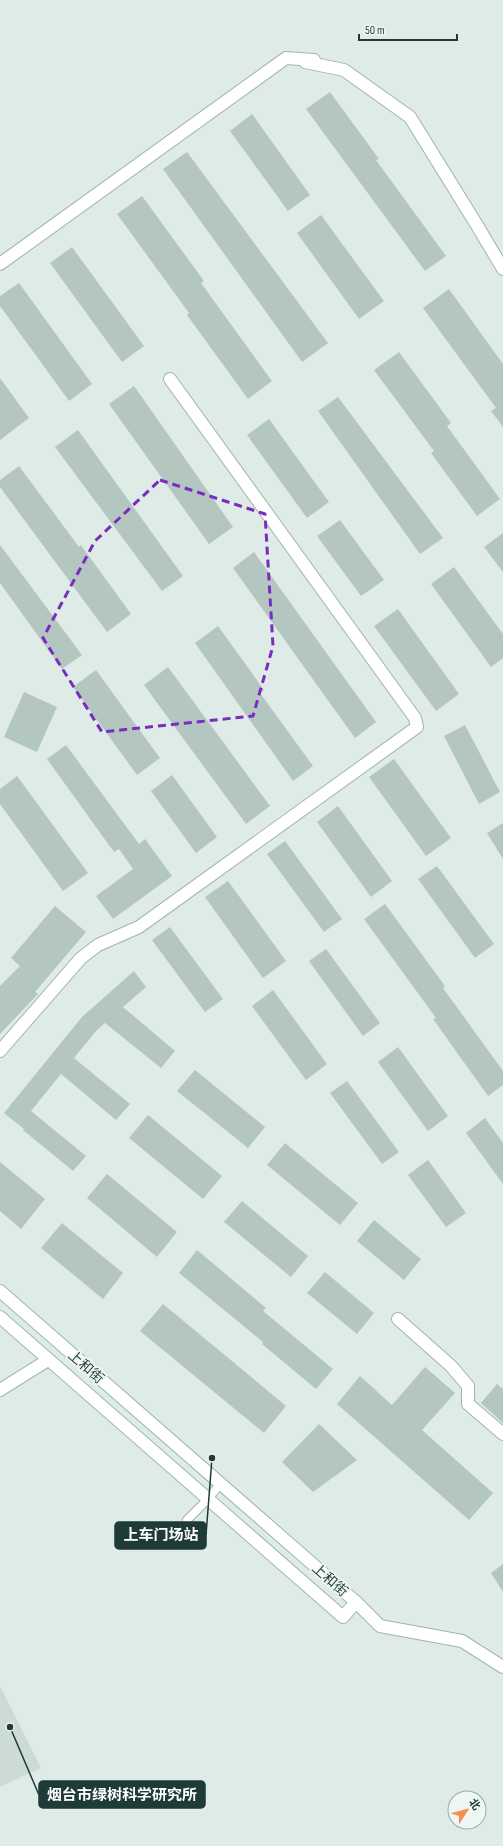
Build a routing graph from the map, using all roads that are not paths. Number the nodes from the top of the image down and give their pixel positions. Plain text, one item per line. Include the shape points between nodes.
1 (286, 58) junction
2 (314, 60) dead end
3 (0, 264) edge
4 (503, 269) edge
5 (170, 378) dead end
6 (0, 1051) edge
7 (0, 1291) edge
8 (0, 1317) edge
9 (398, 1318) dead end
10 (48, 1360) junction
11 (0, 1390) edge
12 (503, 1434) edge
13 (220, 1484) junction
14 (208, 1499) junction
15 (187, 1520) dead end
16 (356, 1602) junction
17 (503, 1667) edge

1 - 2 street
1 - 3 street
1 - 4 street via 344,70 410,117
5 - 6 street via 415,718 417,727 139,927 98,945 81,958
7 - 13 street, 上和街
8 - 10 street, 上和街
9 - 12 street via 451,1366 468,1386 468,1404
10 - 11 street
10 - 14 street, 上和街
13 - 14 lane
13 - 16 street, 上和街
14 - 15 lane
14 - 16 street, 上和街 via 343,1617
16 - 17 street via 380,1626 462,1641

